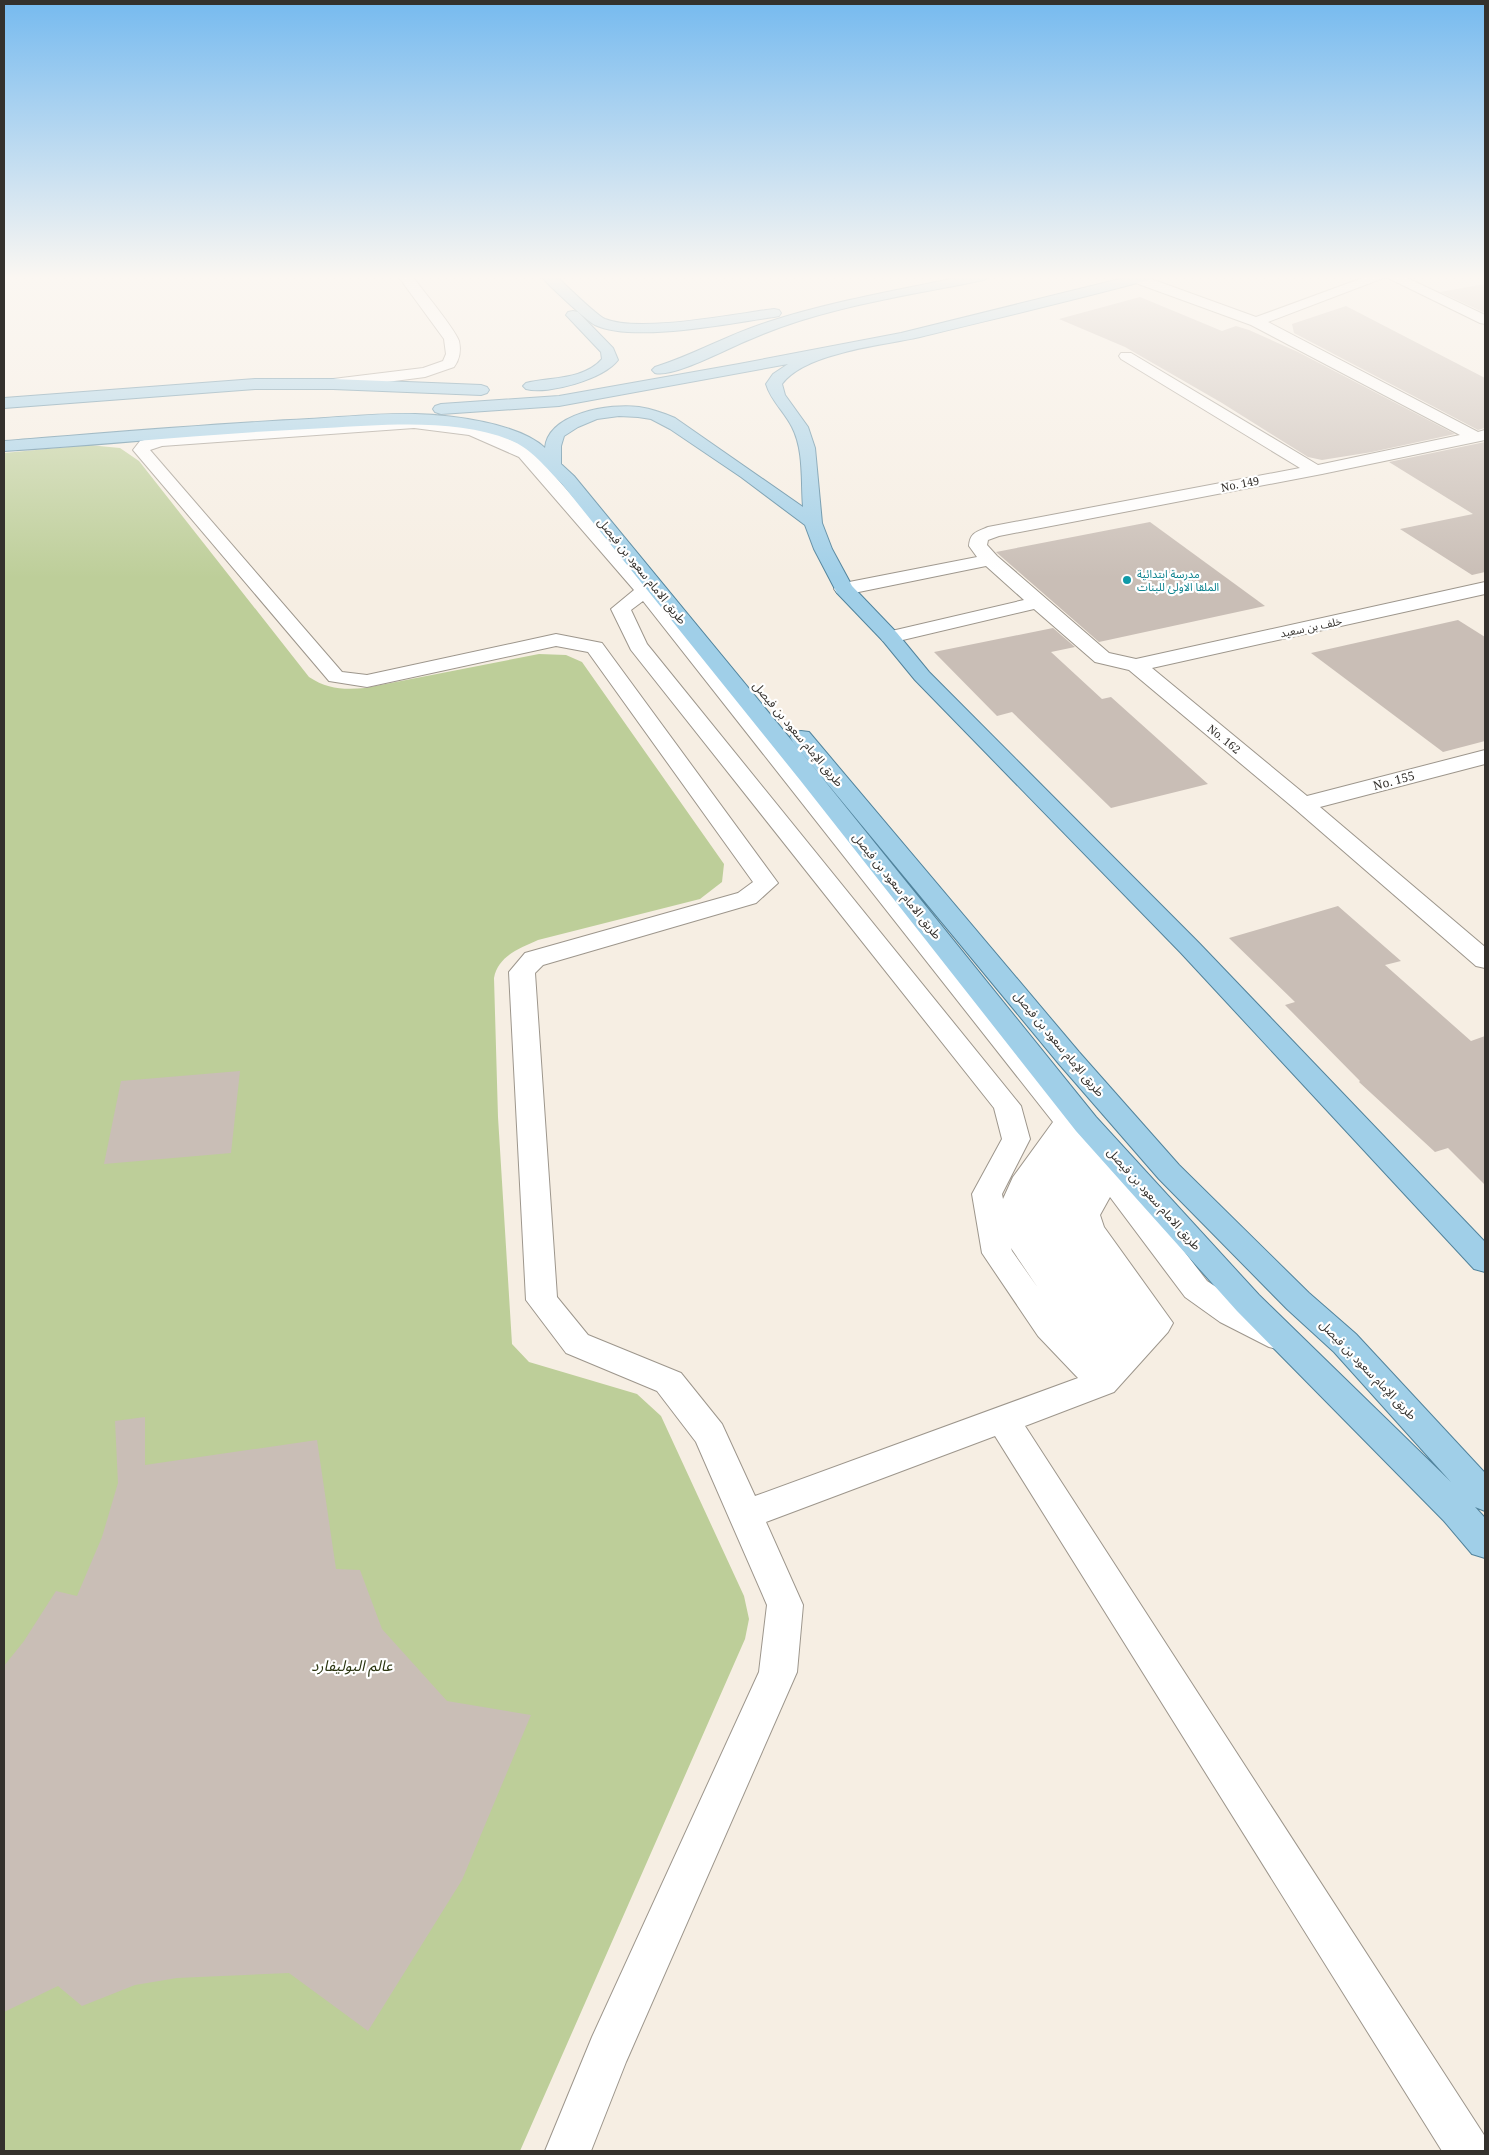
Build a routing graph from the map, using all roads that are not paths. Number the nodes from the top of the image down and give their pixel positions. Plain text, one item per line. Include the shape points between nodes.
1 (390, 377) edge
2 (582, 377) edge
3 (633, 377) edge
4 (690, 377) edge
5 (780, 377) edge
6 (1160, 377) edge
7 (1364, 377) edge
8 (333, 384) junction
9 (520, 387) dead end
10 (4, 403) edge
11 (217, 428) junction
12 (1481, 436) edge
13 (4, 446) edge
14 (553, 464) junction
15 (1315, 470) junction
16 (813, 524) junction
17 (990, 560) junction
18 (646, 584) junction
19 (1485, 588) edge
20 (844, 589) junction
21 (1038, 602) junction
22 (890, 637) junction
23 (1136, 665) junction
24 (1485, 757) edge
25 (1303, 804) junction
26 (1485, 960) edge
27 (1011, 1041) junction
28 (1089, 1149) junction
29 (1485, 1261) edge
30 (1292, 1345) junction
31 (1102, 1383) junction
32 (1003, 1420) junction
33 (1485, 1496) edge
34 (745, 1515) junction
35 (1485, 1544) edge
36 (568, 2151) edge
37 (1468, 2151) edge

1 - 8 street
2 - 9 main road
3 - 8 main road via 503,390
4 - 11 main road via 559,400
5 - 16 main road via 774,384 778,395 800,427 807,448
6 - 15 street
7 - 12 street
8 - 10 main road via 246,385
11 - 13 main road
11 - 14 main road via 387,420 445,421 515,436 531,444
12 - 15 street, No. 149
14 - 16 main road via 552,440 568,425 610,412 649,414 747,472
14 - 18 main road, طريق الامام سعود بن فيصل
15 - 17 street, No. 149 via 994,530 979,537 978,546
16 - 20 main road
17 - 20 street
17 - 21 street
18 - 27 street
18 - 31 street via 621,609 638,646 1007,1106 1016,1139 987,1194 997,1253 1049,1327
18 - 33 main road, طريق الإمام سعود بن فيصل via 680,602 729,653 1169,1172 1298,1301 1345,1343
18 - 34 street via 525,452 472,430 414,424 161,441 146,445 141,450 336,677 367,681 556,640 595,647 766,883 747,898 534,959 522,972 542,1300 577,1344 669,1382 710,1434
19 - 23 street, خلف بن سعيد
20 - 22 main road
21 - 22 street
21 - 23 street via 1102,658
22 - 29 main road via 922,676 1190,948
23 - 25 street, No. 162
24 - 25 street, No. 155
25 - 26 street, No. 162
27 - 28 street
27 - 30 main road, طريق الامام سعود بن فيصل via 1039,1067 1086,1124 1248,1303
28 - 30 street via 1196,1289 1231,1314
28 - 31 street via 1040,1193 1038,1214 1043,1235 1103,1322
28 - 31 street via 1085,1215 1090,1230 1158,1323
30 - 35 main road via 1456,1510
31 - 32 street
32 - 34 street
32 - 37 street
34 - 36 street via 785,1605 778,1672 608,2053

